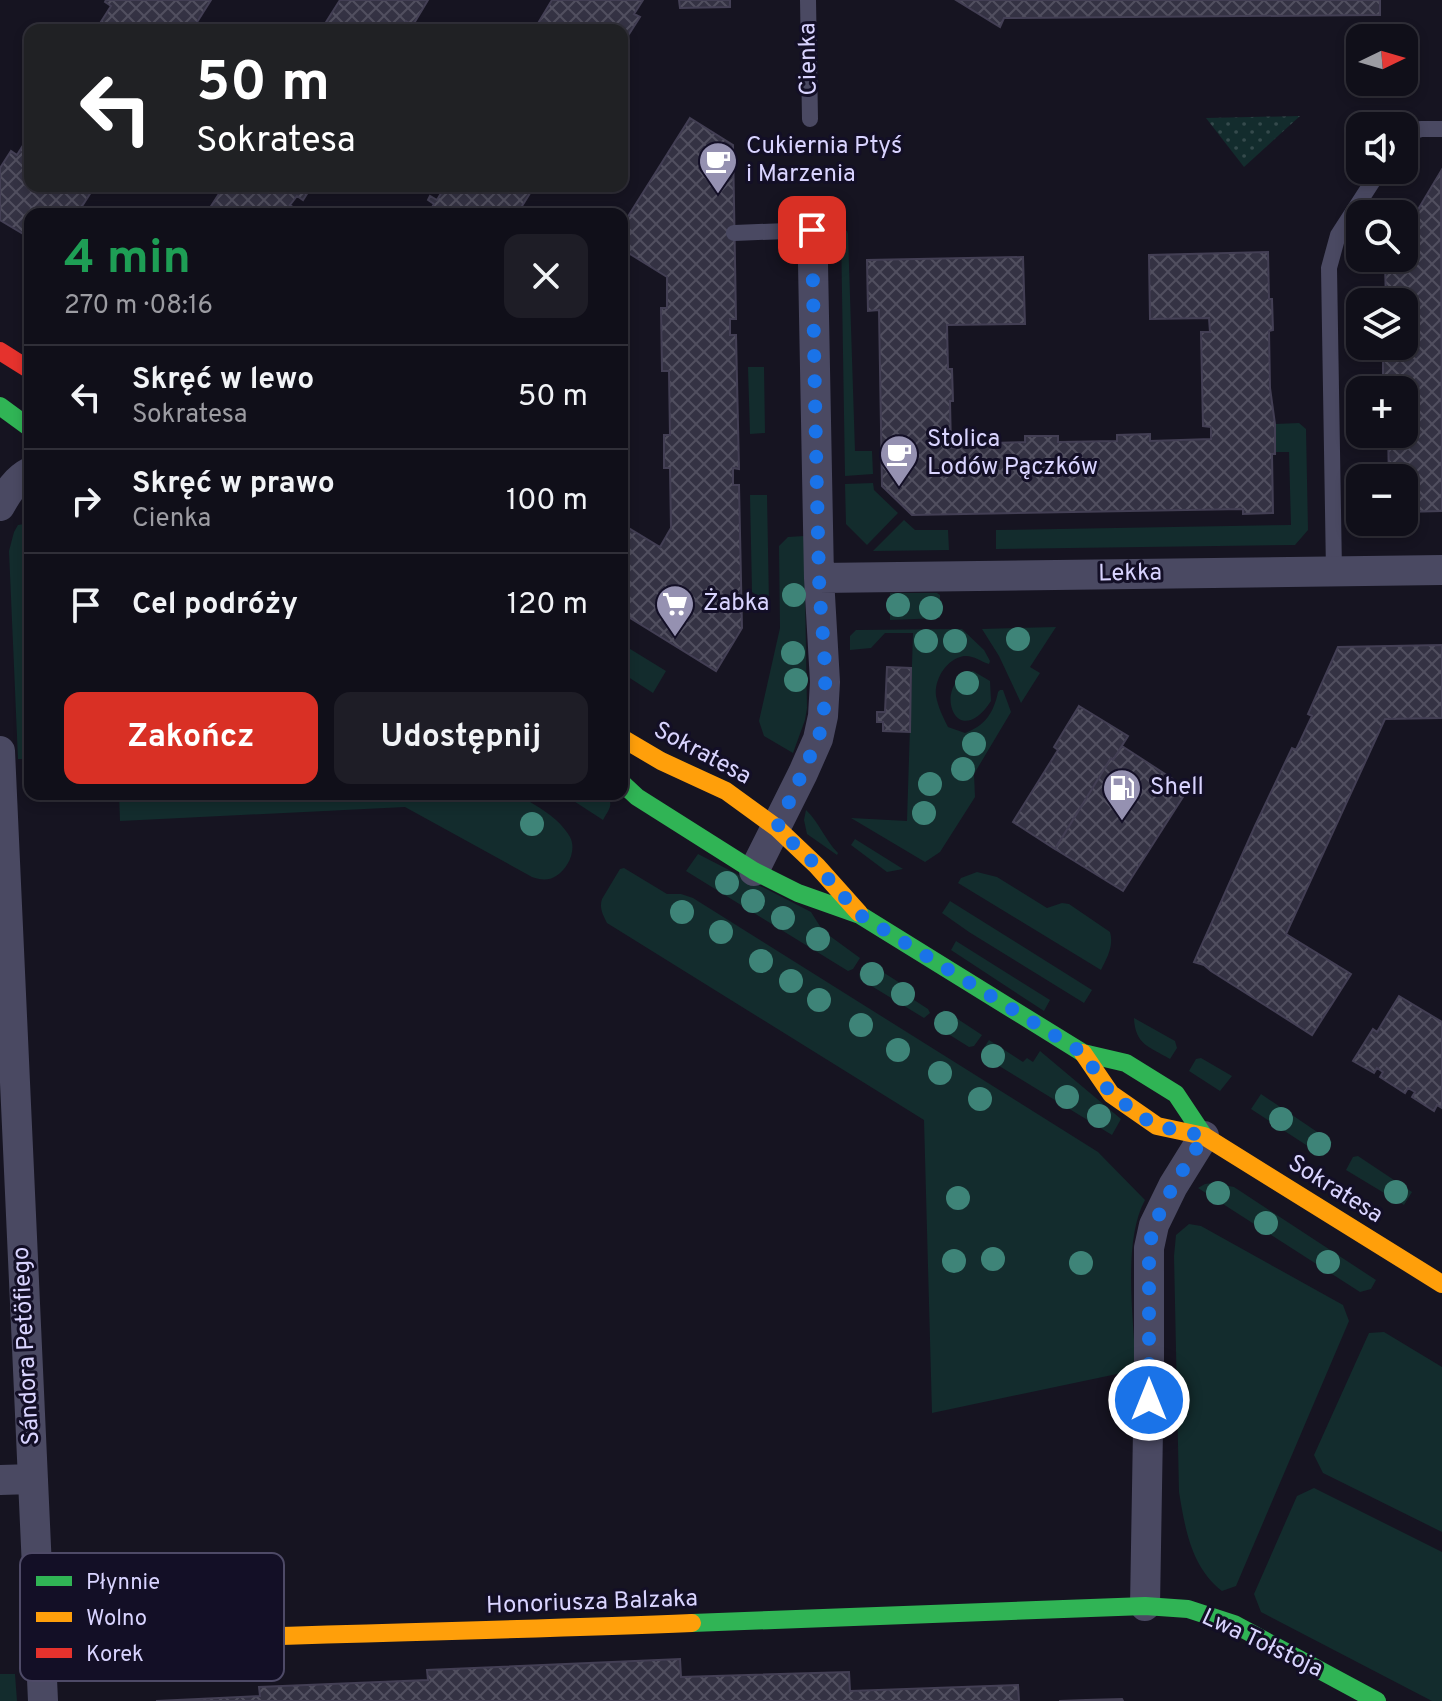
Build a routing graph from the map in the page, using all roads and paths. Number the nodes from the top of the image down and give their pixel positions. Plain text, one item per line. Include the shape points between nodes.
1 (808, 0) edge
2 (810, 119) dead end
3 (1442, 129) edge
4 (1418, 130) edge
5 (1371, 184) edge
6 (812, 220) joint
7 (734, 233) dead end
8 (0, 351) edge
9 (24, 366) edge
10 (0, 406) edge
11 (24, 424) edge
12 (24, 475) edge
13 (0, 506) edge
14 (1442, 570) edge
15 (1334, 571) junction
16 (819, 578) junction
17 (628, 742) edge
18 (0, 751) edge
19 (628, 789) edge
20 (777, 828) junction
21 (754, 871) junction
22 (860, 915) junction
23 (4, 928) edge
24 (1083, 1053) junction
25 (1204, 1136) junction
26 (1442, 1284) edge
27 (33, 1479) junction
28 (0, 1480) edge
29 (37, 1553) edge
30 (1145, 1606) junction
31 (284, 1636) edge
32 (42, 1681) edge
33 (43, 1701) edge
34 (1377, 1701) edge

1 - 2 lane, Cienka
3 - 4 lane
5 - 15 lane via 1338,235 1329,268
6 - 7 lane
6 - 16 street
8 - 9 street
10 - 11 street
12 - 13 street
14 - 15 street, Lekka
15 - 16 street, Lekka
16 - 20 street via 822,728
17 - 20 street, Sokratesa via 726,791
18 - 23 street, Sándora Petöfiego
19 - 21 street, Sokratesa
20 - 21 street
20 - 22 street, Sokratesa
21 - 22 street, Sokratesa
22 - 24 street, Sokratesa
23 - 27 street, Sándora Petöfiego
24 - 25 street, Sokratesa via 1126,1063 1176,1094
24 - 25 street, Sokratesa via 1111,1094 1147,1120
25 - 26 street, Sokratesa
25 - 30 street via 1173,1186 1149,1248
27 - 28 street
27 - 29 street, Sándora Petöfiego
30 - 31 street, Honoriusza Balzaka
30 - 34 street, Lwa Tołstoja via 1188,1609 1234,1624
32 - 33 street, Sándora Petöfiego

